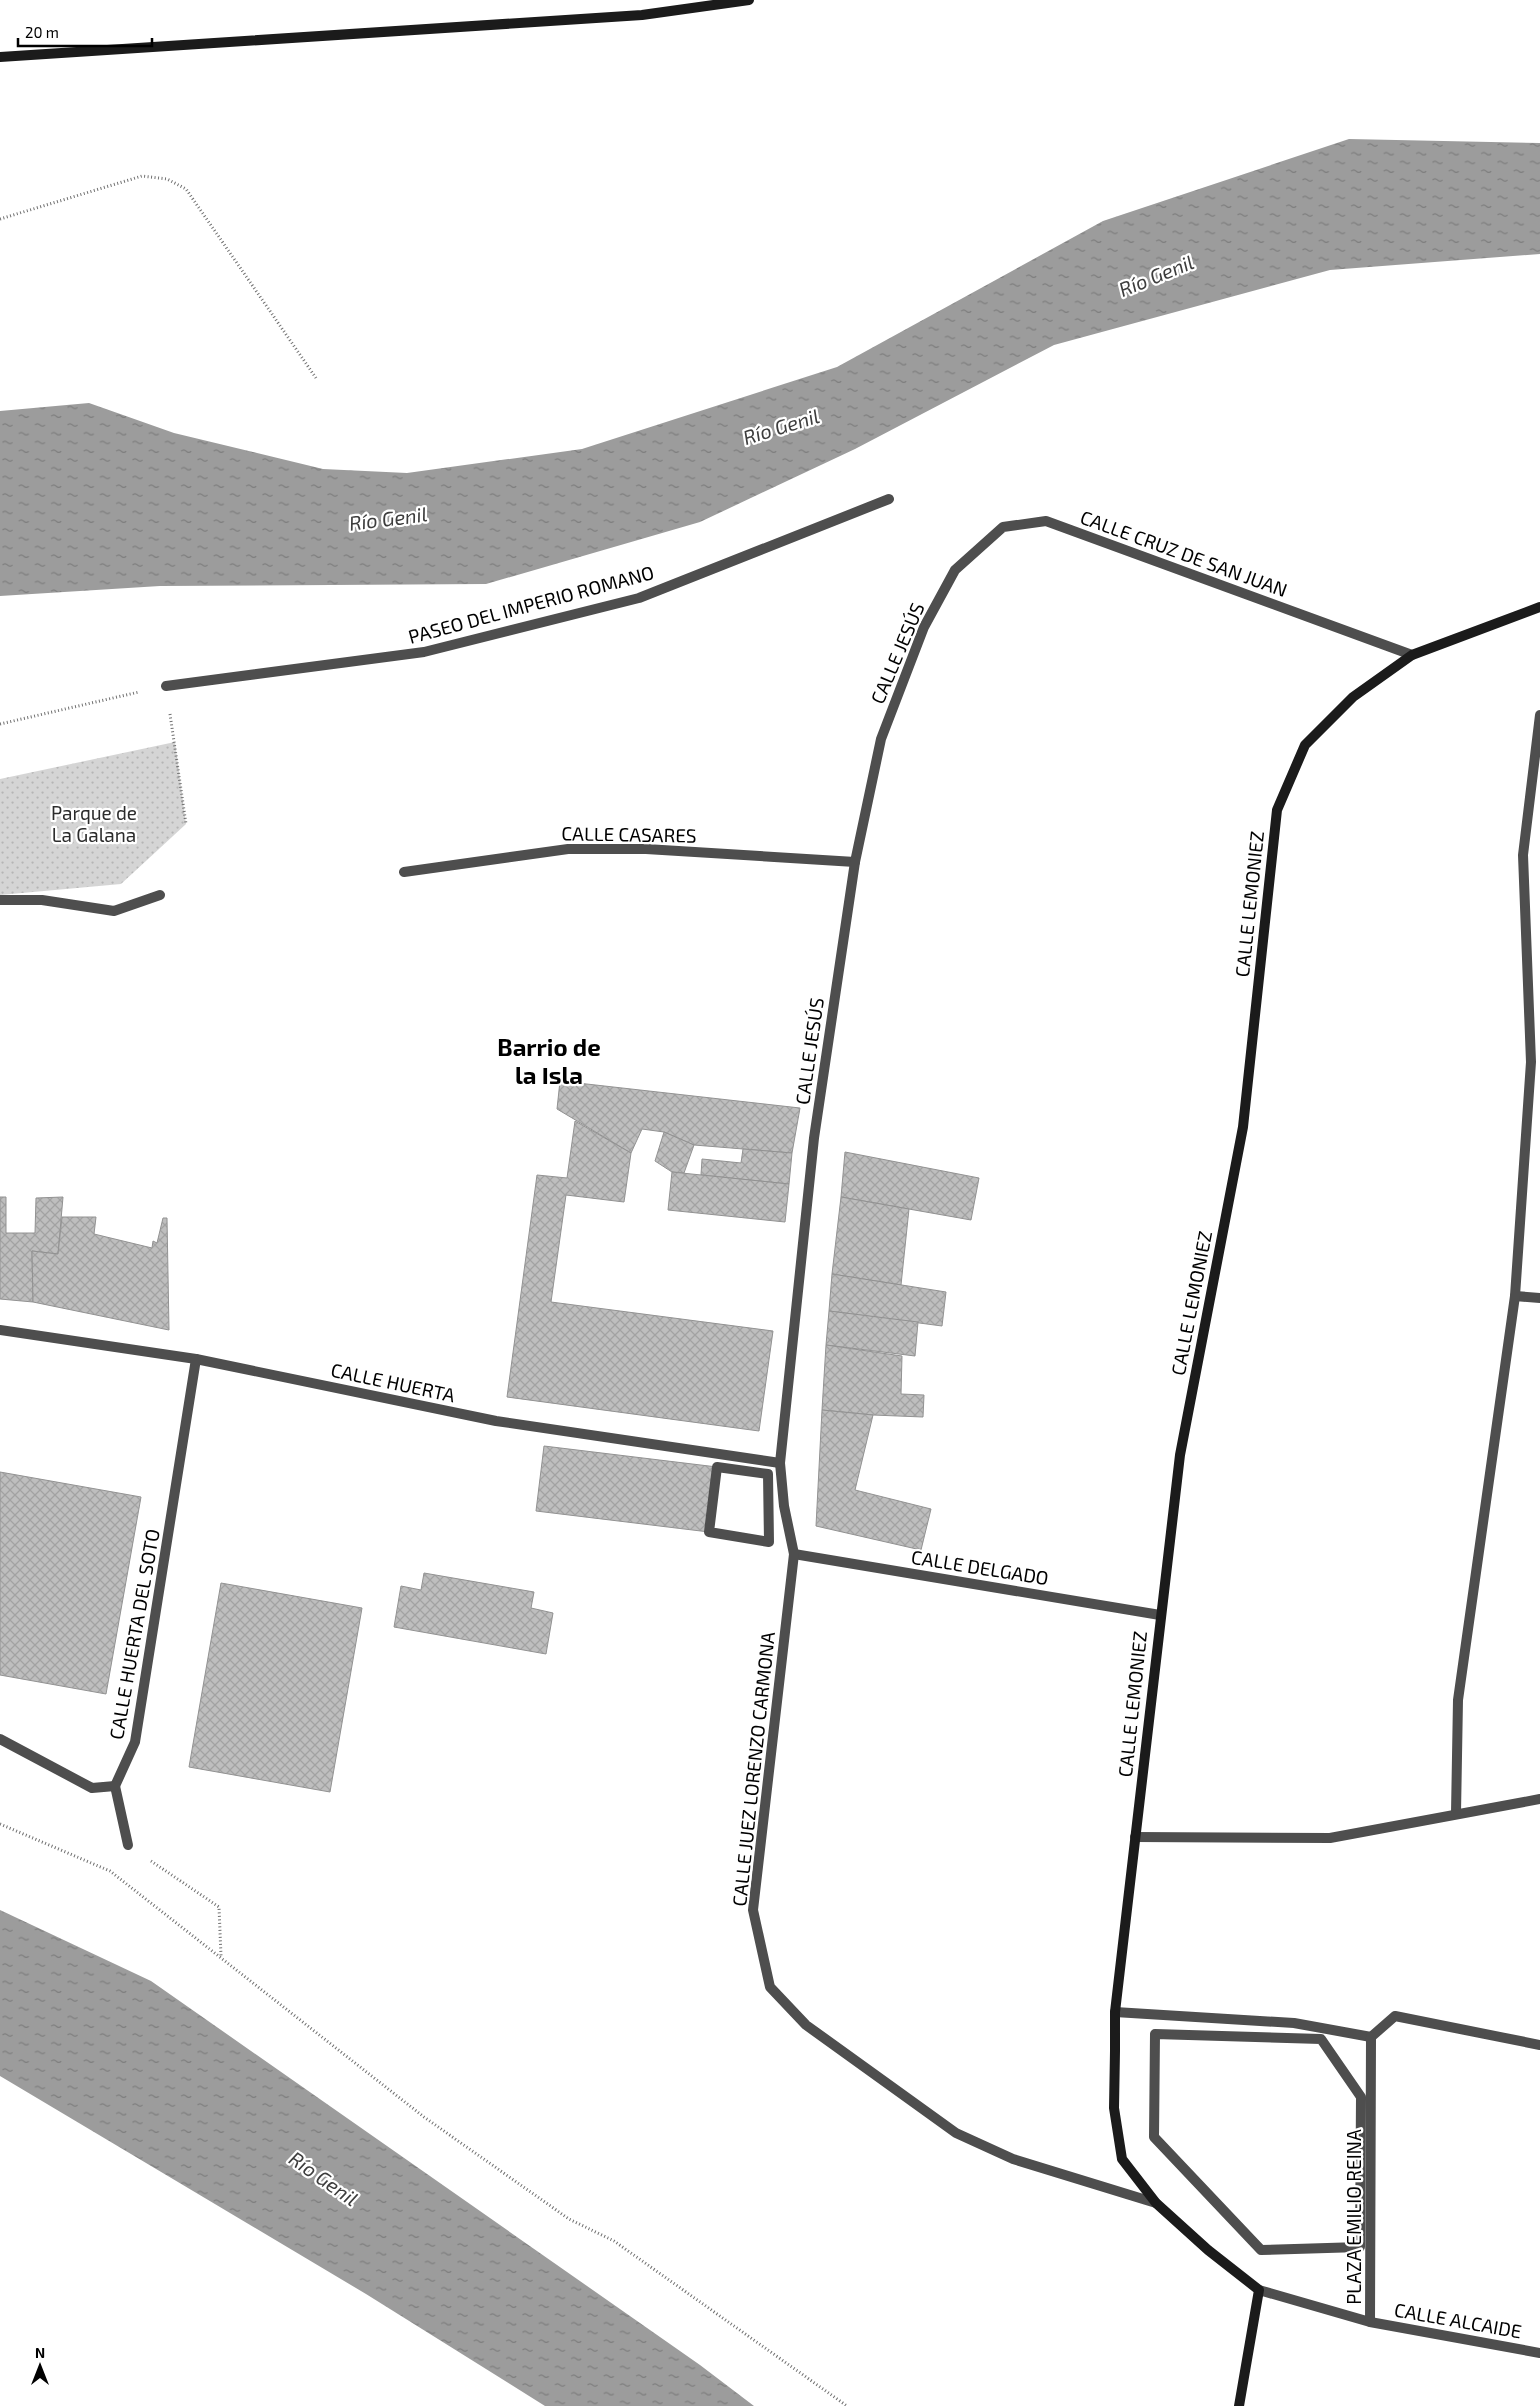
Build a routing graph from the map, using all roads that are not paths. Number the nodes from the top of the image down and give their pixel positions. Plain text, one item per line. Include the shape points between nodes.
1 (749, 0) edge
2 (0, 57) edge
3 (889, 499) dead end
4 (955, 570) joint
5 (1540, 607) edge
6 (1412, 655) junction
7 (166, 686) road end
8 (1540, 715) edge
9 (854, 862) junction
10 (404, 872) dead end
11 (160, 895) dead end
12 (0, 900) edge
13 (1515, 1296) junction
14 (1540, 1298) edge
15 (0, 1330) edge
16 (196, 1359) junction
17 (780, 1464) junction
18 (717, 1467) joint
19 (794, 1554) junction
20 (1160, 1615) junction
21 (0, 1739) edge
22 (115, 1786) junction
23 (1540, 1799) edge
24 (1456, 1813) junction
25 (1135, 1836) junction
26 (128, 1845) road end
27 (1115, 2012) junction
28 (1371, 2037) junction
29 (1540, 2045) edge
30 (1156, 2203) junction
31 (1261, 2250) joint
32 (1259, 2290) junction
33 (1370, 2322) junction
34 (1540, 2353) edge
35 (1239, 2406) edge

1 - 2 street via 642,15
3 - 7 street, PASEO DEL IMPERIO ROMANO via 639,598 424,652
4 - 6 street, CALLE CRUZ DE SAN JUAN via 1002,527 1046,521
4 - 9 street, CALLE JESÚS via 924,627 881,739
5 - 6 street, CALLE LEMONIEZ
6 - 20 street, CALLE LEMONIEZ via 1353,697 1305,745 1277,810 1243,1127 1180,1455
8 - 13 street via 1523,855 1531,1062
9 - 10 street, CALLE CASARES via 646,849 568,849
9 - 17 street, CALLE JESÚS via 814,1138
11 - 12 street via 114,911 42,900
13 - 14 street
13 - 24 street via 1458,1700
15 - 16 street, CALLE HUERTA
16 - 17 street, CALLE HUERTA via 496,1421
16 - 22 street, CALLE HUERTA DEL SOTO via 135,1742
17 - 19 street, CALLE JESÚS via 784,1506
18 - 18 street via 768,1474 769,1542 709,1532
19 - 20 street, CALLE DELGADO
19 - 30 street, CALLE JUEZ LORENZO CARMONA via 753,1910 770,1986 806,2025 956,2133 1013,2159
20 - 25 street, CALLE LEMONIEZ
21 - 22 street via 92,1788
22 - 26 street
23 - 24 street
24 - 25 street via 1330,1838
25 - 27 street, CALLE LEMONIEZ
27 - 28 street via 1294,2023
27 - 30 street, PLAZA EMILIO REINA via 1114,2108 1122,2159
28 - 29 street via 1394,2016
28 - 33 street, PLAZA EMILIO REINA
30 - 32 street, PLAZA EMILIO REINA
31 - 31 street, PLAZA EMILIO REINA via 1154,2137 1155,2034 1321,2039 1361,2097 1360,2247
32 - 33 street, PLAZA EMILIO REINA
32 - 35 street
33 - 34 street, CALLE ALCAIDE

